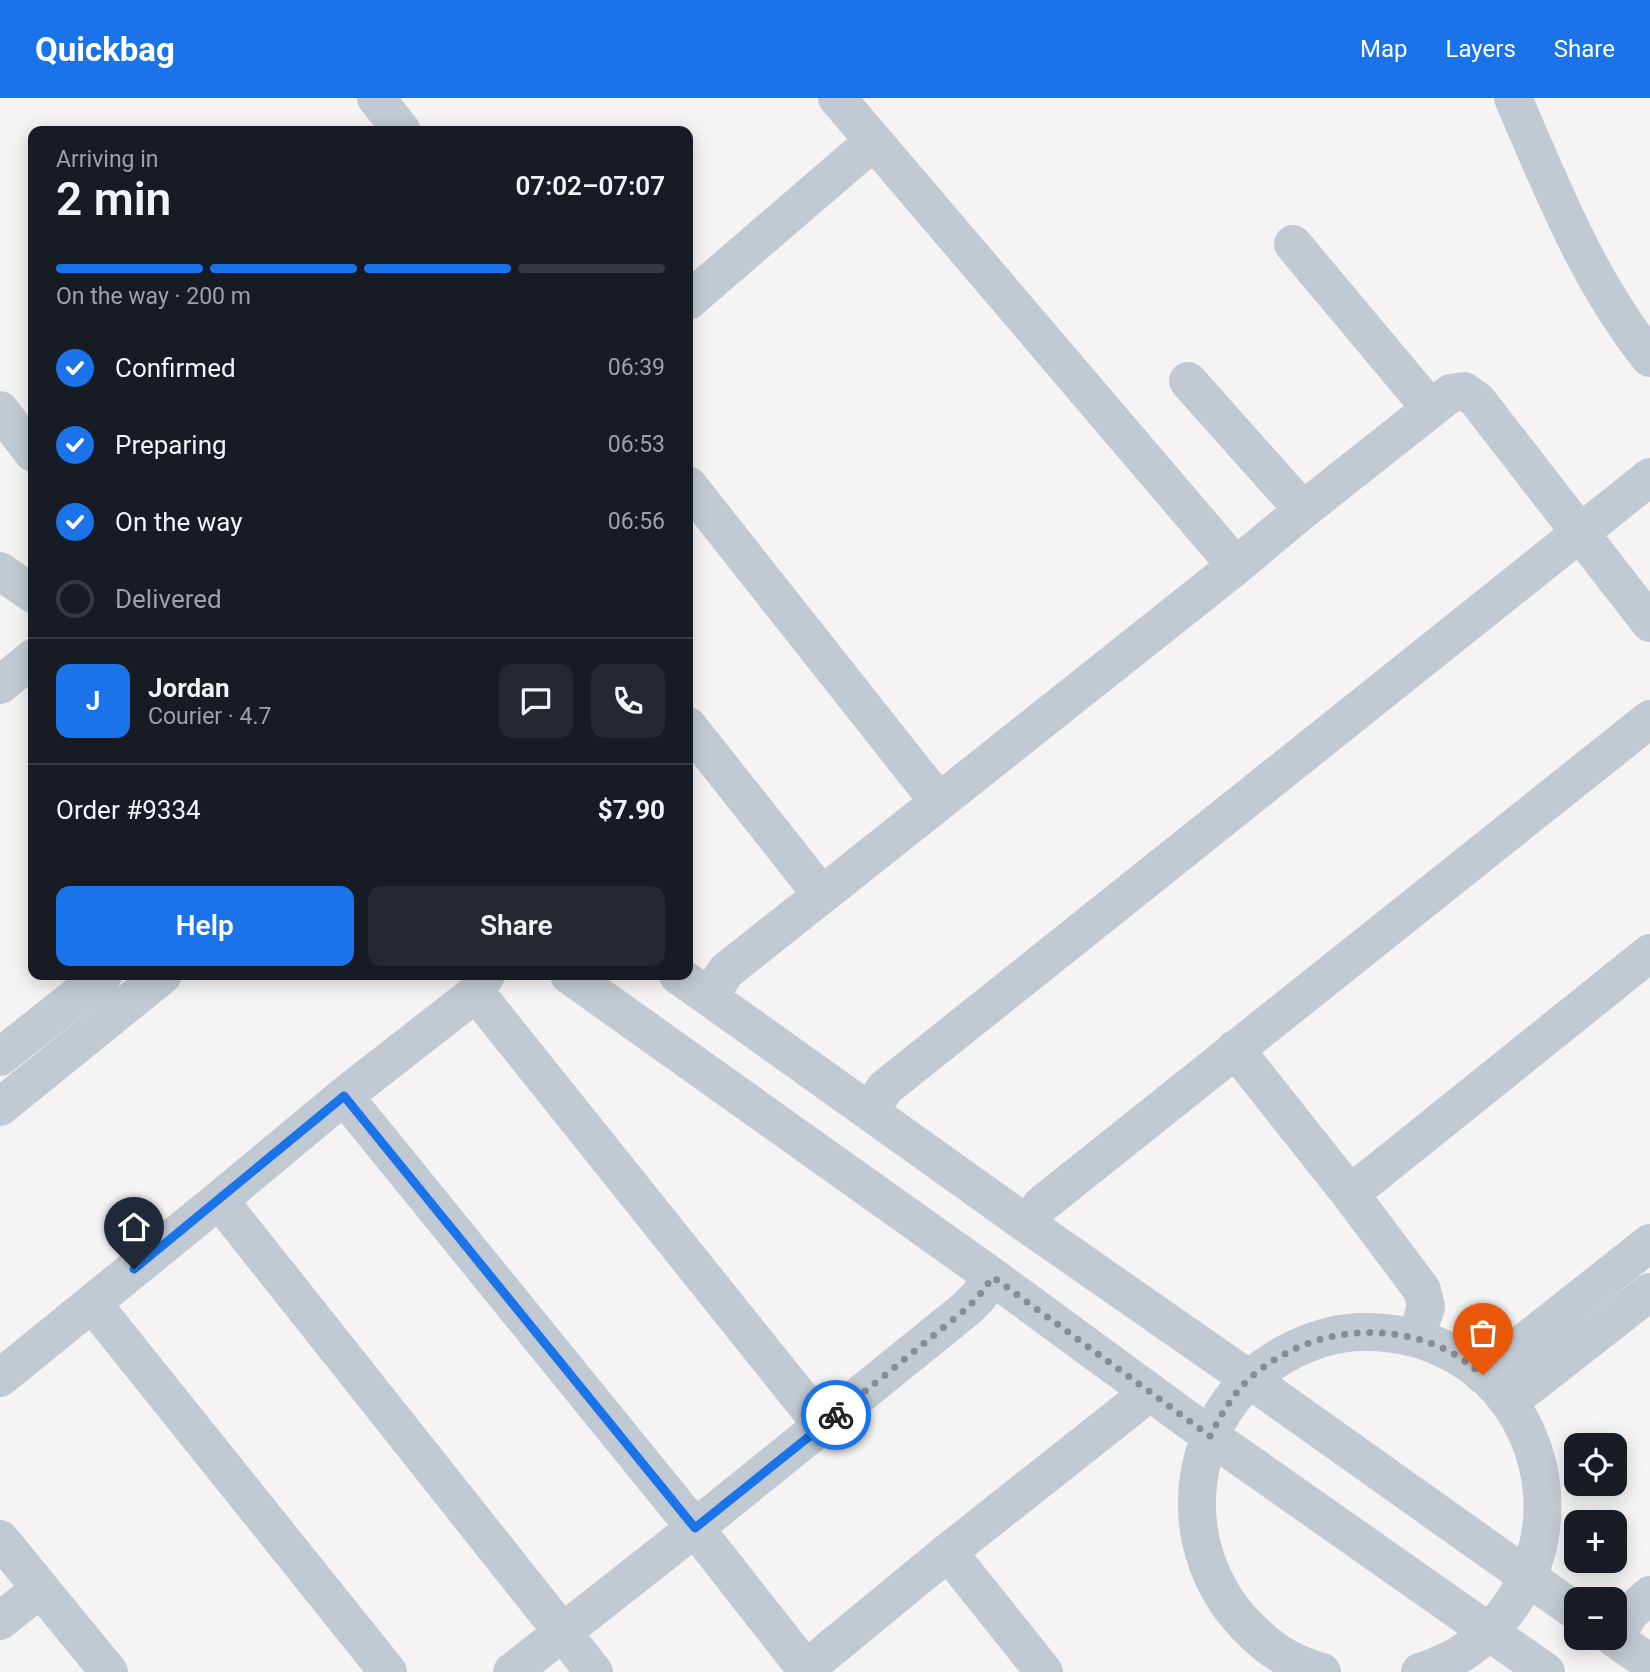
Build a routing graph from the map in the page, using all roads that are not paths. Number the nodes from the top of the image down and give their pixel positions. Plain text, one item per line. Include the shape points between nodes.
1 (376, 98) edge
2 (837, 98) edge
3 (1513, 98) edge
4 (398, 126) edge
5 (874, 141) junction
6 (1293, 244) dead end
7 (693, 297) edge
8 (1650, 358) edge
9 (1188, 381) dead end
10 (1431, 409) junction
11 (0, 410) edge
12 (28, 446) edge
13 (1650, 477) edge
14 (693, 491) edge
15 (1303, 510) junction
16 (1580, 532) junction
17 (1236, 566) junction
18 (0, 572) edge
19 (28, 591) edge
20 (1650, 623) edge
21 (28, 662) edge
22 (0, 685) edge
23 (1650, 719) edge
24 (693, 732) edge
25 (938, 801) junction
26 (821, 894) junction
27 (1650, 953) edge
28 (97, 980) edge
29 (157, 980) edge
30 (576, 980) edge
31 (685, 980) edge
32 (481, 984) edge
33 (709, 997) junction
34 (61, 1008) junction
35 (84, 1038) junction
36 (1235, 1049) junction
37 (0, 1057) edge
38 (344, 1096) junction
39 (0, 1107) edge
40 (870, 1111) junction
41 (1350, 1194) junction
42 (219, 1200) junction
43 (1028, 1225) junction
44 (1650, 1243) edge
45 (993, 1277) junction
46 (1650, 1292) edge
47 (92, 1303) junction
48 (1416, 1338) junction
49 (1483, 1375) junction
50 (0, 1378) edge
51 (1249, 1379) junction
52 (1145, 1388) junction
53 (1509, 1402) junction
54 (822, 1425) junction
55 (1210, 1436) junction
56 (695, 1528) junction
57 (0, 1539) edge
58 (947, 1552) junction
59 (1527, 1578) junction
60 (40, 1589) junction
61 (1650, 1595) edge
62 (1564, 1603) edge
63 (1627, 1618) edge
64 (0, 1621) edge
65 (563, 1632) junction
66 (1488, 1633) junction
67 (1627, 1647) edge
68 (1650, 1663) edge
69 (1297, 1668) edge
70 (807, 1670) edge
71 (109, 1672) edge
72 (388, 1672) edge
73 (512, 1672) edge
74 (594, 1672) edge
75 (1044, 1672) edge
76 (1420, 1672) edge
77 (1546, 1672) edge

1 - 4 street
2 - 5 street
3 - 8 street via 1569,227 1606,295
5 - 7 street
5 - 17 street
6 - 10 street
9 - 15 street
10 - 15 street
10 - 16 street via 1451,393 1464,391 1477,400
11 - 12 street
13 - 16 street
14 - 25 street
15 - 17 street
16 - 20 street
16 - 40 street via 885,1088
17 - 25 street
18 - 19 street
21 - 22 street
23 - 36 street
24 - 26 street
25 - 26 street
26 - 33 street via 726,971
27 - 41 street
28 - 34 street
29 - 35 street
30 - 45 street
31 - 33 street
32 - 38 street
32 - 54 street
33 - 40 street
34 - 35 street
34 - 37 street
35 - 39 street
36 - 41 street
36 - 43 street via 1041,1205
38 - 42 street
38 - 56 street
40 - 43 street
41 - 48 street via 1422,1290 1426,1307
42 - 47 street
42 - 65 street
43 - 51 street
44 - 49 street
45 - 52 street
45 - 54 street via 966,1309
46 - 53 street
47 - 50 street
47 - 72 street
48 - 49 street via 1463,1359
48 - 51 street via 1387,1332 1327,1337 1290,1351
49 - 53 street
51 - 55 street
51 - 59 street
52 - 55 street
52 - 58 street via 1135,1405
53 - 59 street via 1534,1449 1543,1501 1537,1553
54 - 56 street
55 - 66 street
55 - 69 street via 1201,1463 1196,1520 1211,1575 1237,1616
56 - 65 street
56 - 70 street
57 - 60 street
58 - 70 street
58 - 75 street
59 - 62 street
59 - 66 street via 1511,1607
60 - 64 street
60 - 71 street
61 - 63 street
65 - 73 street
65 - 74 street
66 - 76 street via 1468,1650
66 - 77 street
67 - 68 street

